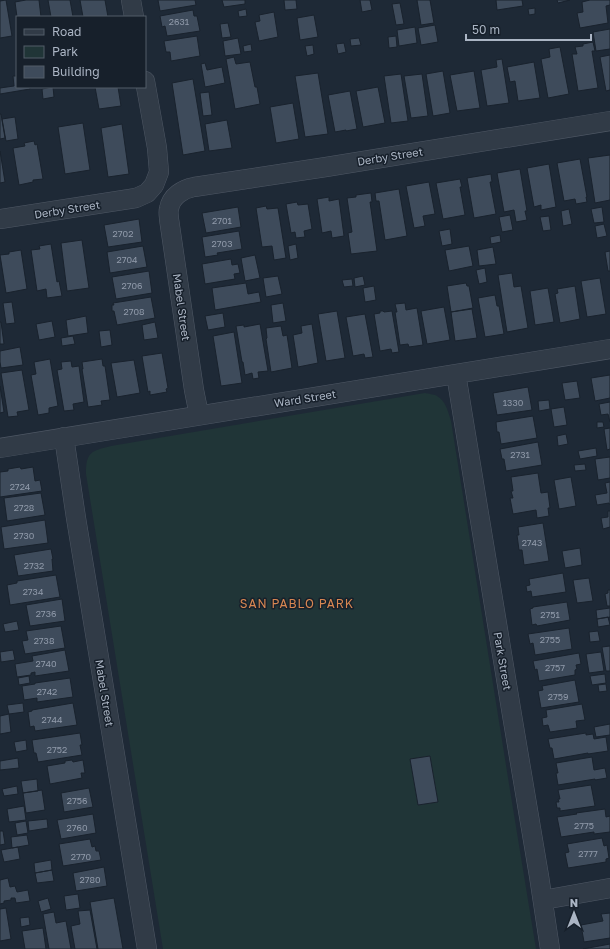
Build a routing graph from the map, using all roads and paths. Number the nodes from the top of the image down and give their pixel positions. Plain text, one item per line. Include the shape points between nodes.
1 (131, 0) edge
2 (134, 16) edge
3 (146, 87) edge
4 (610, 121) edge
5 (173, 199) joint
6 (0, 220) edge
7 (610, 348) edge
8 (456, 374) junction
9 (199, 415) junction
10 (64, 438) junction
11 (0, 448) edge
12 (610, 888) edge
13 (543, 900) junction
14 (147, 949) edge
15 (550, 949) edge

1 - 2 street
3 - 6 street, Derby Street via 159,168 154,185 147,193 136,198
4 - 5 street, Derby Street via 187,188
5 - 9 street, Mabel Street via 169,219
7 - 8 street, Ward Street
8 - 9 street, Ward Street
8 - 13 street, Park Street
9 - 10 street, Ward Street
10 - 11 street, Ward Street
10 - 14 street, Mabel Street
12 - 13 street
13 - 15 street, Park Street

